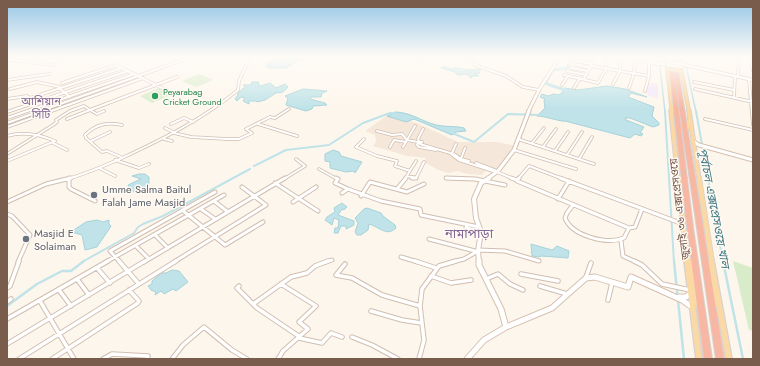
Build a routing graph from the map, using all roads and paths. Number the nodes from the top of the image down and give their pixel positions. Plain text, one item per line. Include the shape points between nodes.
1 (49, 74) dead end
2 (88, 74) edge
3 (104, 74) edge
4 (117, 74) edge
5 (134, 74) joint
6 (145, 74) edge
7 (244, 74) edge
8 (501, 74) edge
9 (549, 74) edge
10 (582, 74) edge
11 (603, 74) edge
12 (619, 74) edge
13 (634, 74) edge
14 (639, 74) edge
15 (669, 74) edge
16 (670, 74) edge
17 (679, 74) edge
18 (682, 74) edge
19 (721, 74) edge
20 (564, 75) dead end
21 (586, 75) joint
22 (139, 76) junction
23 (568, 76) junction
24 (649, 76) joint
25 (177, 77) dead end
26 (736, 77) junction
27 (143, 78) junction
28 (580, 78) junction
29 (584, 79) junction
30 (7, 80) edge
31 (751, 80) edge
32 (694, 82) dead end
33 (62, 83) dead end
34 (614, 84) dead end
35 (156, 85) junction
36 (562, 85) dead end
37 (574, 88) dead end
38 (629, 88) dead end
39 (8, 89) edge
40 (60, 89) junction
41 (539, 90) junction
42 (695, 90) dead end
43 (734, 90) junction
44 (645, 91) dead end
45 (64, 93) junction
46 (172, 93) dead end
47 (70, 96) junction
48 (671, 98) junction
49 (734, 98) junction
50 (7, 99) edge
51 (74, 99) junction
52 (78, 102) junction
53 (752, 102) edge
54 (84, 106) junction
55 (289, 109) dead end
56 (90, 110) junction
57 (104, 111) dead end
58 (7, 112) edge
59 (678, 116) junction
60 (690, 117) junction
61 (7, 118) edge
62 (67, 119) dead end
63 (705, 119) dead end
64 (193, 122) junction
65 (7, 123) edge
66 (171, 124) dead end
67 (257, 124) junction
68 (122, 125) dead end
69 (753, 125) edge
70 (415, 126) dead end
71 (7, 127) edge
72 (165, 128) dead end
73 (544, 128) dead end
74 (423, 129) dead end
75 (378, 130) dead end
76 (556, 130) dead end
77 (753, 130) edge
78 (110, 132) dead end
79 (568, 132) dead end
80 (582, 132) dead end
81 (174, 133) junction
82 (686, 133) junction
83 (38, 134) junction
84 (7, 136) edge
85 (297, 136) dead end
86 (592, 137) dead end
87 (163, 139) junction
88 (364, 139) dead end
89 (518, 139) junction
90 (90, 141) junction
91 (172, 141) dead end
92 (407, 141) junction
93 (53, 142) junction
94 (420, 142) junction
95 (532, 143) junction
96 (456, 144) dead end
97 (697, 146) junction
98 (390, 147) dead end
99 (403, 147) dead end
100 (542, 147) junction
101 (465, 148) dead end
102 (437, 149) junction
103 (67, 150) dead end
104 (514, 150) junction
105 (555, 151) junction
106 (452, 153) junction
107 (7, 154) edge
108 (567, 155) junction
109 (121, 157) junction
110 (456, 157) junction
111 (296, 159) dead end
112 (461, 159) junction
113 (579, 159) junction
114 (115, 160) junction
115 (753, 160) edge
116 (7, 161) edge
117 (416, 161) dead end
118 (424, 162) dead end
119 (469, 162) junction
120 (149, 164) dead end
121 (594, 164) dead end
122 (99, 168) junction
123 (319, 169) dead end
124 (576, 169) dead end
125 (410, 171) junction
126 (497, 172) junction
127 (115, 176) dead end
128 (407, 176) junction
129 (69, 178) junction
130 (446, 178) dead end
131 (517, 180) junction
132 (483, 181) junction
133 (569, 181) junction
134 (276, 184) junction
135 (424, 184) dead end
136 (505, 185) dead end
137 (242, 187) dead end
138 (316, 187) dead end
139 (348, 189) junction
140 (397, 189) junction
141 (215, 192) dead end
142 (342, 193) dead end
143 (224, 196) dead end
144 (254, 196) junction
145 (361, 196) junction
146 (298, 199) junction
147 (558, 199) junction
148 (7, 202) edge
149 (95, 202) dead end
150 (214, 202) junction
151 (293, 202) dead end
152 (573, 205) junction
153 (202, 209) junction
154 (642, 209) junction
155 (182, 210) junction
156 (318, 211) dead end
157 (228, 212) junction
158 (7, 214) edge
159 (190, 215) junction
160 (215, 219) junction
161 (263, 222) dead end
162 (682, 224) junction
163 (203, 227) junction
164 (630, 228) junction
165 (480, 229) junction
166 (155, 235) junction
167 (215, 237) junction
168 (428, 239) dead end
169 (621, 241) junction
170 (136, 246) junction
171 (168, 248) junction
172 (477, 251) junction
173 (686, 255) junction
174 (401, 257) dead end
175 (116, 258) junction
176 (149, 259) junction
177 (332, 260) dead end
178 (539, 261) dead end
179 (591, 263) dead end
180 (345, 264) dead end
181 (705, 267) junction
182 (97, 268) junction
183 (436, 268) junction
184 (128, 272) junction
185 (521, 274) dead end
186 (432, 276) junction
187 (586, 278) junction
188 (77, 279) junction
189 (485, 279) junction
190 (471, 280) dead end
191 (558, 281) dead end
192 (613, 282) junction
193 (110, 283) junction
194 (139, 284) junction
195 (281, 284) junction
196 (239, 286) dead end
197 (540, 286) dead end
198 (7, 288) edge
199 (59, 290) junction
200 (129, 290) junction
201 (523, 290) dead end
202 (568, 294) junction
203 (689, 294) junction
204 (89, 295) junction
205 (676, 297) junction
206 (11, 299) dead end
207 (608, 300) dead end
208 (40, 301) junction
209 (7, 302) edge
210 (253, 304) junction
211 (71, 306) junction
212 (420, 306) junction
213 (692, 307) junction
214 (371, 311) dead end
215 (702, 314) junction
216 (721, 316) junction
217 (50, 318) junction
218 (7, 319) edge
219 (421, 323) junction
220 (506, 327) junction
221 (59, 334) junction
222 (342, 337) dead end
223 (352, 337) dead end
224 (299, 338) junction
225 (7, 344) edge
226 (69, 348) junction
227 (19, 359) edge
228 (52, 359) edge
229 (74, 359) edge
230 (103, 359) edge
231 (147, 359) edge
232 (172, 359) edge
233 (247, 359) edge
234 (278, 359) edge
235 (398, 359) edge
236 (419, 359) edge
237 (467, 359) edge
238 (699, 359) edge
239 (708, 359) edge
240 (720, 359) edge
241 (729, 359) edge

1 - 30 street
2 - 33 street
3 - 40 street
4 - 45 street
5 - 22 street
5 - 47 street
6 - 22 street
7 - 64 street via 237,85 238,90 228,100
8 - 41 street via 519,86
9 - 41 street
10 - 21 street
11 - 29 street via 598,82
12 - 34 street
13 - 38 street
14 - 24 street
15 - 48 main road
16 - 59 highway, জুলাই ৩৬ এক্সপ্রেসওয়ে
17 - 82 highway, জুলাই ৩৬ এক্সপ্রেসওয়ে
18 - 60 main road
19 - 26 street
20 - 23 street
21 - 29 street
22 - 27 street
22 - 51 street
23 - 28 street
23 - 36 street
24 - 44 street
25 - 35 street
26 - 31 street
26 - 43 street
27 - 35 street
27 - 52 street
28 - 29 street
28 - 37 street
31 - 53 street
32 - 43 street
35 - 46 street
35 - 56 street
39 - 40 street via 37,82
40 - 45 street
40 - 50 street via 30,98 27,96
41 - 89 street
42 - 49 street
43 - 49 street
45 - 47 street
45 - 58 street
47 - 51 street
47 - 61 street
48 - 59 main road
48 - 162 main road
49 - 53 street
51 - 52 street
51 - 65 street
52 - 54 street
52 - 71 street
53 - 69 street
54 - 56 street
54 - 83 street via 70,111
55 - 67 street via 275,118 270,117
56 - 57 street via 97,114
56 - 62 street
59 - 215 highway, জুলাই ৩৬ এক্সপ্রেসওয়ে
60 - 82 main road
60 - 97 main road
63 - 77 street
64 - 66 street via 184,118
64 - 81 street
67 - 81 street via 246,129 252,133 239,139 191,137
67 - 85 street
68 - 90 street via 100,123 85,135
70 - 92 street
72 - 81 street
73 - 95 street
74 - 94 street via 418,139
75 - 92 street via 388,134 402,134
76 - 100 street
78 - 90 street
79 - 105 street
80 - 108 street
81 - 87 street
82 - 181 highway, জুলাই ৩৬ এক্সপ্রেসওয়ে
83 - 84 street
83 - 93 street via 55,141
83 - 107 street
86 - 113 street
87 - 91 street
87 - 109 street
88 - 125 street via 356,147 397,161 394,166
89 - 95 street
89 - 104 street
90 - 109 street via 102,152 107,151
92 - 94 street
92 - 98 street via 394,140
92 - 99 street
93 - 103 street
93 - 116 street
94 - 102 street
95 - 100 street
96 - 106 street
97 - 115 street
97 - 216 main road via 707,237
100 - 105 street
101 - 112 street
102 - 106 street
102 - 110 street
104 - 124 street
104 - 126 street
105 - 108 street
106 - 110 street
108 - 113 street
109 - 114 street
110 - 112 street
110 - 119 street
111 - 134 street via 305,165
112 - 119 street
113 - 121 street
114 - 120 street via 139,168
114 - 122 street
117 - 125 street
118 - 128 street via 416,178
119 - 126 street
122 - 127 street
122 - 129 street
123 - 139 street via 338,179 335,183
125 - 128 street
126 - 131 street
126 - 132 street
128 - 140 street
129 - 148 street via 40,186
129 - 149 street via 71,189
130 - 132 street
131 - 133 street via 529,166
131 - 147 street
132 - 136 street
132 - 165 street via 474,199
133 - 147 street
133 - 154 street
134 - 144 street
134 - 146 street
135 - 140 street via 410,192
137 - 144 street
138 - 146 street
139 - 142 street
139 - 145 street
140 - 145 street via 370,182
141 - 155 street
143 - 150 street
144 - 157 street
144 - 167 street via 266,205
145 - 165 street via 390,204 410,206 421,210 421,215 467,224 468,230
146 - 151 street
146 - 156 street
147 - 152 street
150 - 153 street
150 - 157 street
152 - 164 street
152 - 169 street via 565,217 571,228 604,240
153 - 159 street
153 - 160 street
154 - 162 street
154 - 164 street via 635,227
155 - 159 street
155 - 175 street via 110,250
157 - 160 street
158 - 198 street via 30,235
159 - 163 street
159 - 166 street
160 - 163 street
161 - 167 street via 226,245
162 - 173 main road
163 - 167 street
163 - 171 street
164 - 169 street
165 - 172 street
166 - 170 street
166 - 171 street
167 - 194 street
168 - 172 street
169 - 203 street via 624,256 642,265 658,281 683,288
170 - 175 street
170 - 176 street
171 - 176 street
172 - 178 street via 505,251
172 - 183 street via 464,259
172 - 189 street
173 - 203 main road
173 - 215 main road
174 - 183 street
175 - 182 street
175 - 184 street
176 - 184 street
177 - 195 street via 315,266 307,273 291,277
179 - 187 street
180 - 212 street via 336,275 352,278 382,295
181 - 216 main road
181 - 240 highway, জুলাই ৩৬ এক্সপ্রেসওয়ে
182 - 188 street
182 - 193 street
183 - 186 street
184 - 193 street
184 - 194 street
185 - 191 street
186 - 190 street via 453,285
186 - 212 street via 422,289
187 - 192 street via 595,277
187 - 202 street
188 - 199 street
188 - 204 street
189 - 201 street via 498,274
189 - 220 street via 501,309
192 - 205 street via 628,287 631,277
192 - 207 street
193 - 204 street
194 - 200 street
195 - 210 street
195 - 224 street via 316,306 299,322 308,329
196 - 210 street via 237,288
197 - 202 street
199 - 208 street
199 - 211 street
200 - 221 street
200 - 226 street via 138,303
202 - 220 street via 552,308
203 - 205 street
203 - 213 main road
204 - 211 street
205 - 213 street
206 - 209 street
208 - 217 street
208 - 218 street
210 - 224 street
211 - 217 street
212 - 219 street
213 - 238 main road
214 - 219 street
215 - 239 highway, জুলাই ৩৬ এক্সপ্রেসওয়ে
216 - 241 main road
217 - 221 street
217 - 225 street
219 - 236 street via 424,340
220 - 237 street via 486,338
221 - 226 street
221 - 227 street
222 - 224 street via 331,333 322,343
223 - 235 street
224 - 234 street via 283,351
226 - 228 street
226 - 229 street
230 - 231 street via 112,354 148,356
232 - 233 street via 183,345 204,327

